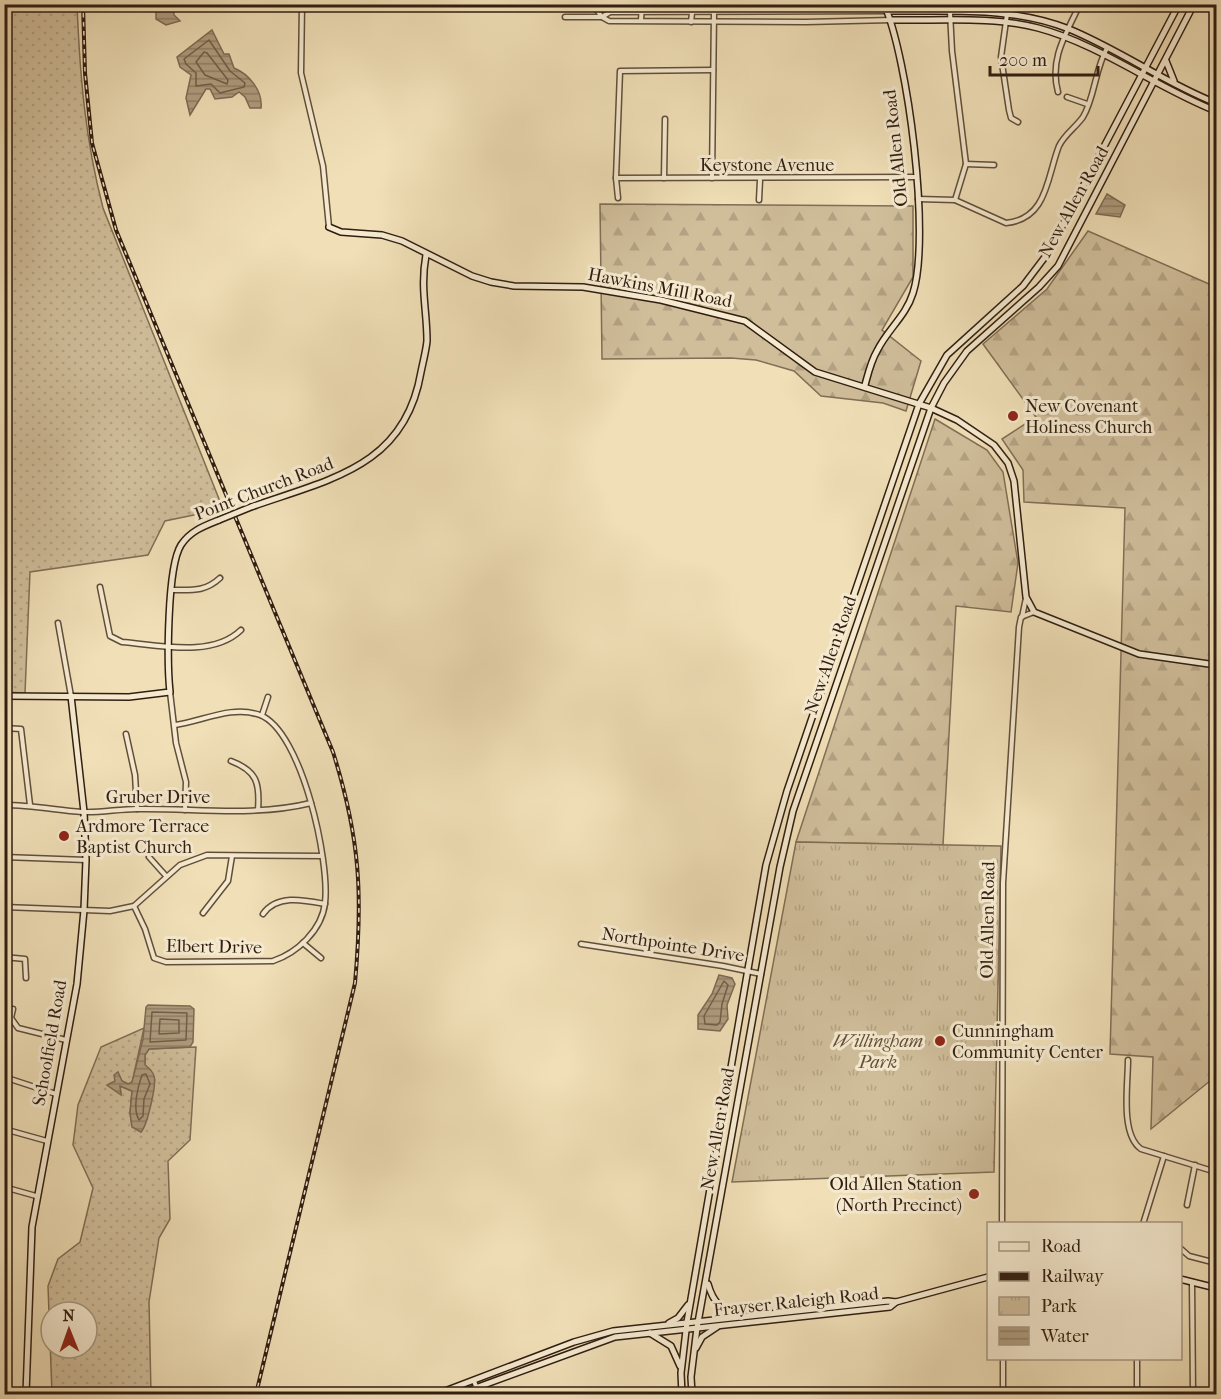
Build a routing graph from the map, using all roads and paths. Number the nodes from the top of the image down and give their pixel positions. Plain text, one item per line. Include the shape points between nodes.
1 (302, 4) edge
2 (593, 4) edge
3 (642, 4) edge
4 (693, 4) edge
5 (884, 4) edge
6 (1080, 4) edge
7 (1179, 4) edge
8 (1194, 4) edge
9 (887, 11) junction
10 (642, 12) junction
11 (692, 12) junction
12 (950, 12) junction
13 (714, 13) junction
14 (1007, 14) junction
15 (566, 17) dead end
16 (602, 17) junction
17 (641, 20) junction
18 (892, 20) junction
19 (714, 21) junction
20 (691, 22) junction
21 (951, 22) junction
22 (1006, 22) junction
23 (1068, 29) junction
24 (1064, 38) junction
25 (1107, 48) junction
26 (1152, 55) junction
27 (1103, 56) junction
28 (1166, 61) junction
29 (1134, 62) junction
30 (1146, 67) junction
31 (713, 70) junction
32 (1129, 70) junction
33 (1159, 74) junction
34 (1142, 76) junction
35 (1155, 82) junction
36 (1175, 83) junction
37 (1135, 88) junction
38 (1166, 88) junction
39 (1058, 92) dead end
40 (1149, 95) junction
41 (1067, 97) dead end
42 (1206, 98) junction
43 (1216, 103) edge
44 (1087, 104) junction
45 (1203, 105) junction
46 (1216, 111) edge
47 (665, 119) dead end
48 (1018, 122) dead end
49 (966, 164) junction
50 (994, 165) dead end
51 (917, 177) junction
52 (616, 178) junction
53 (664, 178) junction
54 (712, 178) junction
55 (760, 180) junction
56 (618, 198) dead end
57 (918, 199) junction
58 (759, 200) dead end
59 (955, 200) junction
60 (329, 227) joint
61 (426, 255) junction
62 (865, 385) junction
63 (919, 404) junction
64 (931, 408) junction
65 (861, 575) junction
66 (220, 578) dead end
67 (100, 586) dead end
68 (172, 590) junction
69 (866, 597) junction
70 (1026, 597) junction
71 (1035, 612) junction
72 (1021, 617) junction
73 (58, 623) dead end
74 (241, 630) dead end
75 (170, 645) junction
76 (1216, 665) edge
77 (170, 692) junction
78 (4, 696) edge
79 (71, 696) junction
80 (268, 697) dead end
81 (262, 716) junction
82 (175, 725) junction
83 (4, 728) edge
84 (126, 734) dead end
85 (231, 760) dead end
86 (311, 803) junction
87 (30, 805) junction
88 (4, 806) edge
89 (137, 809) junction
90 (185, 810) junction
91 (258, 810) junction
92 (84, 812) junction
93 (4, 856) edge
94 (232, 856) junction
95 (322, 856) junction
96 (149, 857) dead end
97 (86, 860) junction
98 (166, 876) junction
99 (325, 904) junction
100 (134, 906) junction
101 (4, 907) edge
102 (84, 910) junction
103 (203, 913) dead end
104 (263, 914) dead end
105 (303, 943) junction
106 (581, 944) dead end
107 (4, 957) edge
108 (321, 958) dead end
109 (747, 970) junction
110 (761, 974) junction
111 (26, 978) dead end
112 (13, 1009) dead end
113 (66, 1040) junction
114 (1128, 1060) dead end
115 (7, 1078) dead end
116 (56, 1094) junction
117 (4, 1129) edge
118 (47, 1141) junction
119 (1164, 1156) junction
120 (1195, 1165) junction
121 (1216, 1173) edge
122 (4, 1187) edge
123 (36, 1196) junction
124 (1187, 1205) dead end
125 (1002, 1222) edge
126 (1144, 1222) edge
127 (1182, 1250) edge
128 (1216, 1263) edge
129 (987, 1277) edge
130 (707, 1280) junction
131 (1182, 1280) edge
132 (1192, 1282) junction
133 (1216, 1288) edge
134 (690, 1301) junction
135 (896, 1302) junction
136 (744, 1317) junction
137 (687, 1322) junction
138 (668, 1323) junction
139 (698, 1325) junction
140 (720, 1326) junction
141 (686, 1329) junction
142 (648, 1332) junction
143 (693, 1358) junction
144 (1003, 1360) edge
145 (1137, 1360) edge
146 (681, 1373) junction
147 (474, 1381) junction
148 (477, 1388) junction
149 (26, 1395) edge
150 (437, 1395) edge
151 (459, 1395) edge
152 (479, 1395) edge
153 (682, 1395) edge
154 (692, 1395) edge
155 (1003, 1395) edge
156 (1137, 1395) edge
157 (1193, 1395) edge

1 - 60 street via 301,73 324,166
2 - 16 street
3 - 10 street
4 - 11 street
5 - 9 main road, Old Allen Road
6 - 23 street
7 - 26 main road, New Allen Road
8 - 28 main road, New Allen Road
9 - 12 main road
9 - 13 street
9 - 18 main road, Old Allen Road
10 - 11 street
10 - 16 street via 609,12
10 - 17 street
11 - 13 street
11 - 20 street
12 - 14 main road
12 - 21 street
13 - 19 street
14 - 22 street
14 - 23 main road
15 - 16 street
16 - 17 street via 609,21
17 - 20 street
18 - 19 street
18 - 21 main road
18 - 51 main road, Old Allen Road
19 - 20 street
19 - 31 street
21 - 22 main road
21 - 49 street
22 - 24 main road
22 - 48 street via 1001,57 1011,118
23 - 24 street
23 - 25 main road
24 - 27 main road
24 - 39 street via 1055,60
25 - 27 street
25 - 29 main road
26 - 29 main road
26 - 30 main road, New Allen Road
27 - 32 main road
27 - 44 street
28 - 33 main road, New Allen Road
28 - 36 main road
29 - 30 main road
30 - 33 main road
30 - 34 main road, New Allen Road
31 - 52 street via 620,71
31 - 54 street
32 - 34 main road
32 - 37 main road via 1134,75
33 - 35 main road, New Allen Road
33 - 36 main road
34 - 35 main road
34 - 37 main road, New Allen Road
35 - 38 main road
35 - 40 main road, New Allen Road
36 - 42 main road
37 - 63 main road, New Allen Road via 1048,254 1023,286 947,355
38 - 40 main road
38 - 45 main road
40 - 64 main road, New Allen Road via 1058,266 967,351
41 - 44 street
42 - 43 main road
42 - 45 main road
44 - 59 street via 1083,116 1059,144 1047,192 1035,208 1015,222 1006,223
45 - 46 main road
47 - 53 street
49 - 50 street
49 - 59 street
51 - 55 street, Keystone Avenue
51 - 57 main road, Old Allen Road
52 - 53 street, Keystone Avenue
52 - 56 street
53 - 54 street, Keystone Avenue
54 - 55 street, Keystone Avenue
55 - 58 street
57 - 59 street
57 - 62 main road, Old Allen Road via 916,283 904,312 877,349
60 - 61 main road, Hawkins Mill Road via 340,232 382,235
61 - 62 main road, Hawkins Mill Road via 491,282 583,287 661,300 745,321 815,372
61 - 68 main road, Point Church Road, bridge via 423,285 427,341 417,399 405,425 373,456 348,473 199,529 182,543 174,559
62 - 63 main road, Hawkins Mill Road
63 - 64 main road, Hawkins Mill Road
63 - 65 main road, New Allen Road
64 - 69 main road, New Allen Road
64 - 70 main road, Hawkins Mill Road via 994,445 1008,463 1014,481
65 - 69 main road via 868,579
65 - 109 main road, New Allen Road via 787,791 766,865
66 - 68 street via 201,590
67 - 75 street via 110,636 122,642
68 - 75 main road, Point Church Road
69 - 110 main road, New Allen Road via 793,811
70 - 71 main road, Hawkins Mill Road
70 - 72 street, Old Allen Road
71 - 72 street
71 - 76 main road via 1138,654
72 - 125 street, Old Allen Road via 1003,883
73 - 79 street
74 - 75 street via 212,646
75 - 77 main road, Point Church Road
77 - 79 main road via 129,697
77 - 82 street, Point Church Road
78 - 79 main road
79 - 92 main road, Schoolfield Road
80 - 81 street
81 - 82 street via 228,711
81 - 86 street via 287,740
82 - 90 street, Point Church Road via 186,782
83 - 87 street via 21,729
84 - 89 street
85 - 91 street via 248,767 256,778
86 - 91 street, Gruber Drive
86 - 95 street
87 - 88 street, Gruber Drive
87 - 92 street, Gruber Drive
89 - 90 street, Gruber Drive
89 - 92 street, Gruber Drive
90 - 91 street, Gruber Drive
92 - 97 main road, Schoolfield Road
93 - 97 street
94 - 95 street
94 - 98 street via 207,855 180,865
94 - 103 street via 228,881
95 - 99 street
96 - 98 street
97 - 102 main road, Schoolfield Road
98 - 100 street
99 - 104 street via 283,900
99 - 105 street
100 - 102 street via 110,911
100 - 105 street, Elbert Drive via 154,958 166,962 273,961 288,956
101 - 102 street
102 - 113 main road, Schoolfield Road via 77,984
105 - 108 street
106 - 109 street, Northpointe Drive
107 - 111 street via 25,959
109 - 110 street, Northpointe Drive
109 - 134 main road, New Allen Road
110 - 130 main road, New Allen Road
112 - 113 street via 11,1018 18,1028
113 - 116 main road, Schoolfield Road
114 - 119 street via 1128,1131 1141,1149
115 - 116 street
116 - 118 main road, Schoolfield Road
117 - 118 street
118 - 123 main road, Schoolfield Road
119 - 120 street
119 - 126 street
120 - 121 street
120 - 124 street
122 - 123 street
123 - 149 main road, Schoolfield Road
127 - 128 street via 1189,1256
129 - 135 main road, Frayser Raleigh Road
130 - 136 main road via 720,1307
130 - 139 main road, New Allen Road
131 - 132 main road
132 - 133 main road
132 - 157 street
134 - 137 main road, New Allen Road
134 - 138 main road via 678,1318
135 - 136 main road, Frayser Raleigh Road
135 - 140 main road, Frayser Raleigh Road via 890,1307
136 - 139 main road, Frayser Raleigh Road
137 - 138 main road
137 - 139 main road
137 - 141 main road, New Allen Road
138 - 147 main road via 595,1336
139 - 140 main road, Frayser Raleigh Road
139 - 141 main road
139 - 143 main road, New Allen Road
140 - 143 main road via 702,1337
141 - 142 main road
141 - 146 main road, New Allen Road
142 - 146 main road via 671,1346
142 - 148 main road via 598,1342
143 - 154 main road, New Allen Road
144 - 155 street
145 - 156 street
146 - 153 main road, New Allen Road
147 - 148 street
147 - 150 main road
148 - 151 main road
148 - 152 street

